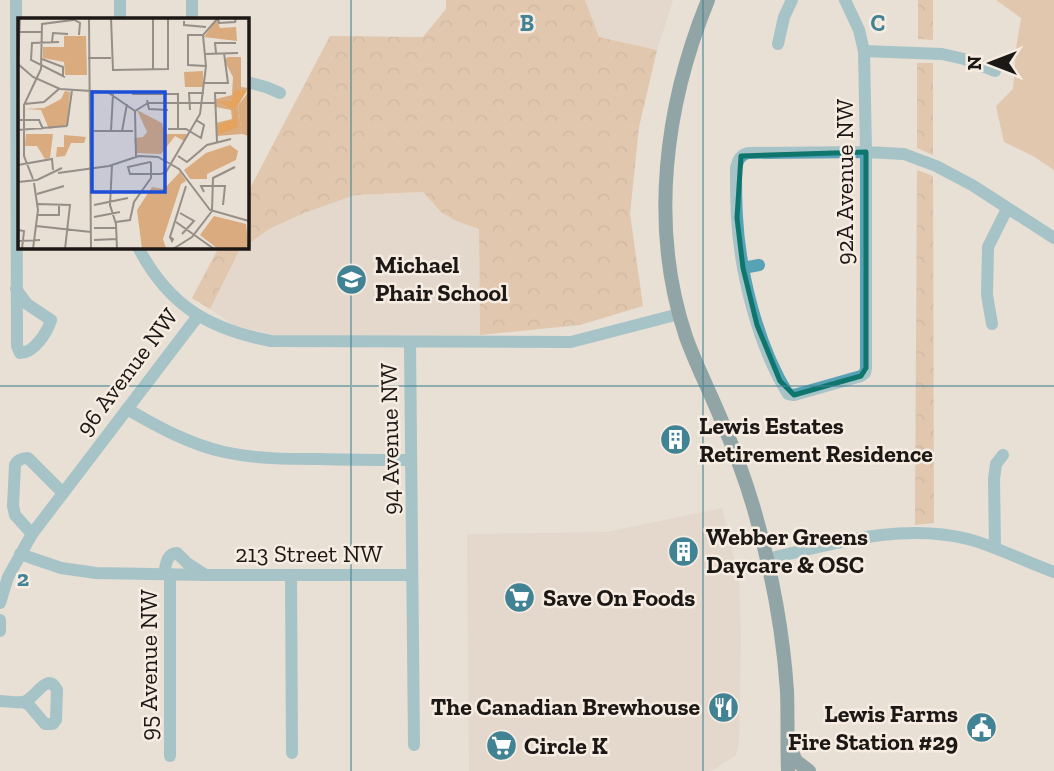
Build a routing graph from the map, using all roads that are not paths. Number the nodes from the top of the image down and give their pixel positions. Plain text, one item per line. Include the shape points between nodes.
1 (16, 0) edge
2 (120, 0) edge
3 (192, 0) edge
4 (708, 0) edge
5 (792, 0) edge
6 (845, 0) edge
7 (120, 18) edge
8 (192, 18) edge
9 (778, 44) dead end
10 (864, 51) junction
11 (995, 71) dead end
12 (248, 82) edge
13 (280, 93) dead end
14 (866, 152) junction
15 (18, 202) edge
16 (1007, 208) junction
17 (1054, 237) edge
18 (139, 248) edge
19 (759, 265) dead end
20 (743, 268) junction
21 (16, 289) junction
22 (679, 314) junction
23 (198, 316) junction
24 (992, 324) dead end
25 (410, 342) junction
26 (127, 409) junction
27 (1003, 455) dead end
28 (411, 460) junction
29 (63, 493) junction
30 (32, 534) junction
31 (995, 548) junction
32 (20, 554) junction
33 (767, 559) junction
34 (1054, 572) edge
35 (167, 575) junction
36 (206, 575) junction
37 (291, 575) junction
38 (412, 575) junction
39 (0, 603) edge
40 (0, 620) edge
41 (0, 631) edge
42 (0, 701) edge
43 (23, 702) dead end
44 (787, 737) junction
45 (414, 746) dead end
46 (292, 753) dead end
47 (170, 756) dead end
48 (788, 771) edge
49 (809, 771) edge

1 - 15 street
2 - 7 street
3 - 8 street
4 - 22 main road via 681,79 669,143 666,229
5 - 9 street
6 - 10 street, 92A Avenue NW
10 - 11 street via 942,54
10 - 14 street, 92A Avenue NW
12 - 13 street
14 - 16 street via 904,154 936,166
14 - 20 street via 741,156 736,168
14 - 20 street, 92A Avenue NW via 866,368 862,376 788,394 757,325
15 - 21 street
16 - 17 street
16 - 24 street via 988,247
18 - 23 street, 96 Avenue NW via 162,283
19 - 20 street
21 - 21 street via 17,346 24,353 34,347 51,320
22 - 25 street via 571,342
22 - 33 main road via 740,463
23 - 25 street via 229,331 271,341
23 - 26 street, 96 Avenue NW
25 - 28 street, 94 Avenue NW
26 - 28 street via 183,439 223,452 289,459
26 - 29 street, 96 Avenue NW
27 - 31 street via 994,479
28 - 38 street, 94 Avenue NW
29 - 30 street, 96 Avenue NW
29 - 30 street via 29,458 17,461 13,506
30 - 32 street, 96 Avenue NW
31 - 33 street via 944,534 894,533
31 - 34 street
32 - 35 street, 213 Street NW via 78,571
32 - 39 street, 96 Avenue NW
33 - 44 main road via 780,625
35 - 36 street, 213 Street NW
35 - 36 street, 213 Street NW via 169,556 177,553
35 - 47 street, 95 Avenue NW
36 - 37 street, 213 Street NW
37 - 38 street, 213 Street NW
37 - 46 street
38 - 45 street, 94 Avenue NW
40 - 41 street
42 - 43 street
44 - 48 main road
44 - 49 main road via 796,761

